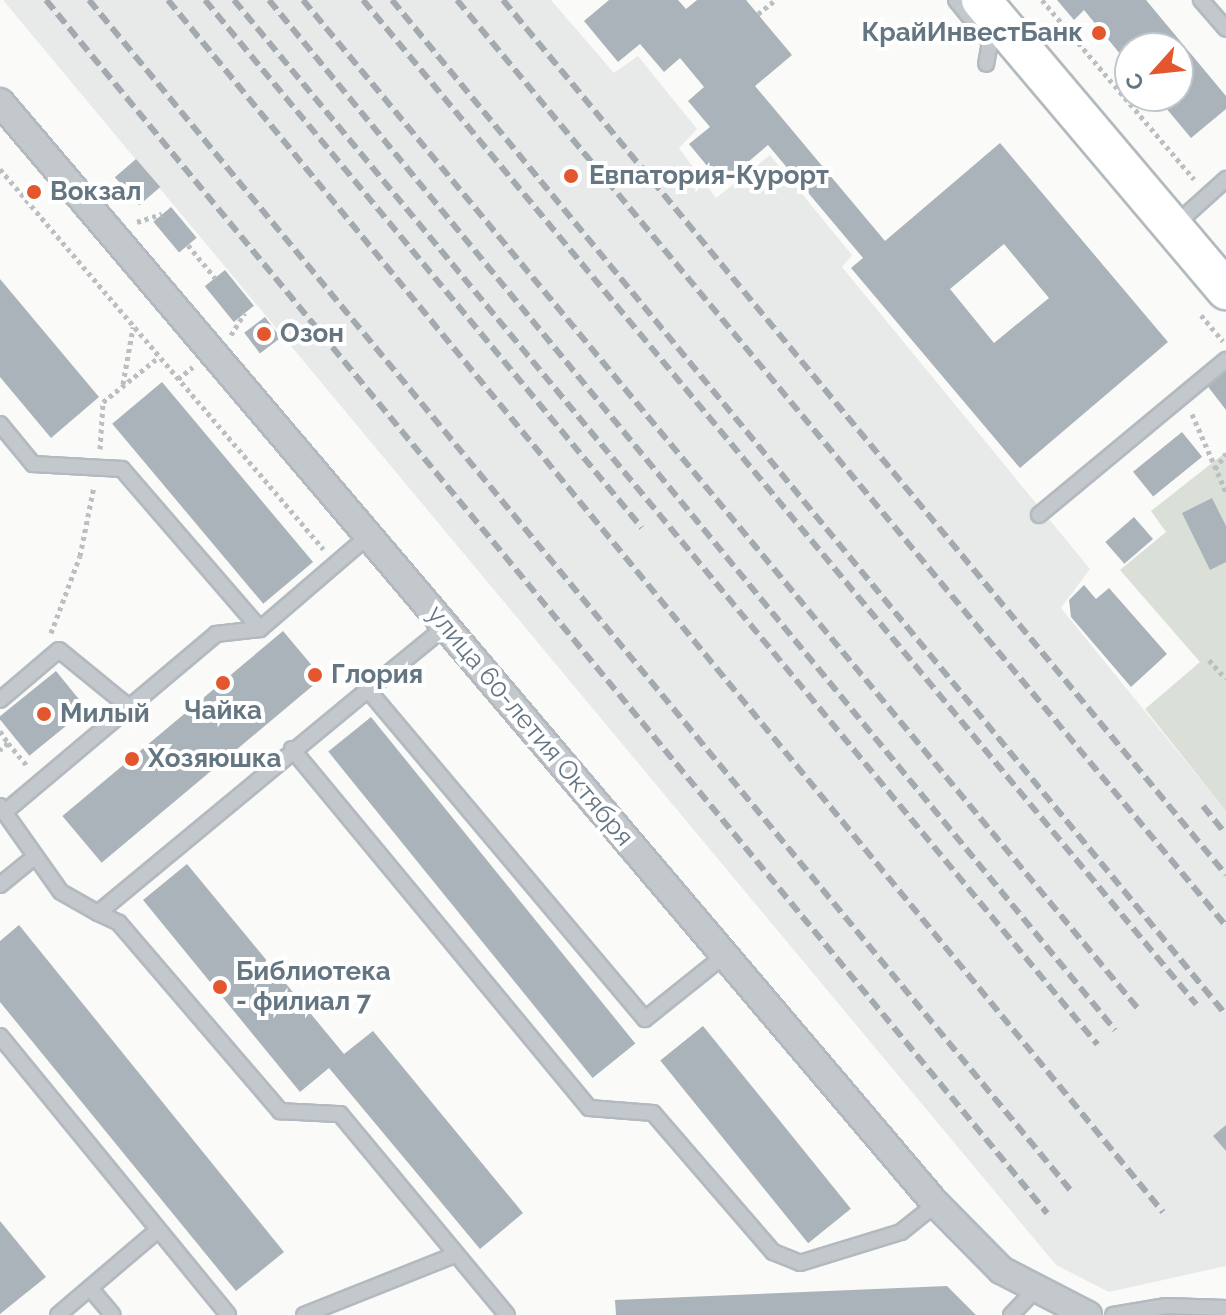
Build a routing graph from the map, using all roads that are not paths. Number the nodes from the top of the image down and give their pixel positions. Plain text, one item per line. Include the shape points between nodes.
1 (956, 0) edge
2 (981, 0) edge
3 (1201, 0) edge
4 (1226, 29) edge
5 (986, 64) dead end
6 (0, 102) edge
7 (1226, 179) edge
8 (1172, 228) junction
9 (1226, 290) edge
10 (1226, 360) edge
11 (1, 428) edge
12 (1039, 515) dead end
13 (368, 536) junction
14 (445, 627) junction
15 (260, 629) junction
16 (368, 690) junction
17 (0, 700) edge
18 (129, 707) junction
19 (292, 749) junction
20 (3, 808) edge
21 (32, 859) junction
22 (0, 885) edge
23 (98, 913) junction
24 (725, 955) junction
25 (0, 1036) edge
26 (936, 1204) junction
27 (158, 1230) junction
28 (455, 1255) junction
29 (90, 1288) junction
30 (1033, 1292) junction
31 (1226, 1308) edge
32 (58, 1315) edge
33 (113, 1315) edge
34 (228, 1315) edge
35 (304, 1315) edge
36 (507, 1315) edge
37 (1011, 1315) edge
38 (1088, 1315) edge
39 (1113, 1315) edge

1 - 5 lane via 990,42
2 - 8 main road
3 - 4 lane
6 - 13 street, улица 60-летия Октября
7 - 8 lane
8 - 9 main road
10 - 12 lane
11 - 15 lane via 33,464 122,469
13 - 14 street, улица 60-летия Октября
13 - 15 lane
14 - 16 lane
14 - 24 street, улица 60-летия Октября
15 - 18 lane via 216,634
16 - 19 lane
16 - 24 lane via 645,1019
17 - 18 lane via 59,650
18 - 20 lane
19 - 23 lane
19 - 26 lane via 589,1108 653,1113 773,1252 800,1263 901,1232
20 - 21 lane
21 - 22 lane
21 - 23 lane via 61,892
23 - 28 lane via 119,923 280,1111 340,1114
24 - 26 street, улица 60-летия Октября
25 - 27 lane
26 - 30 street, улица 60-летия Октября
27 - 29 lane
27 - 34 lane
28 - 35 lane
28 - 36 lane
29 - 32 lane
29 - 33 lane
30 - 37 lane
30 - 38 street, улица 60-летия Октября
31 - 39 lane via 1166,1306

